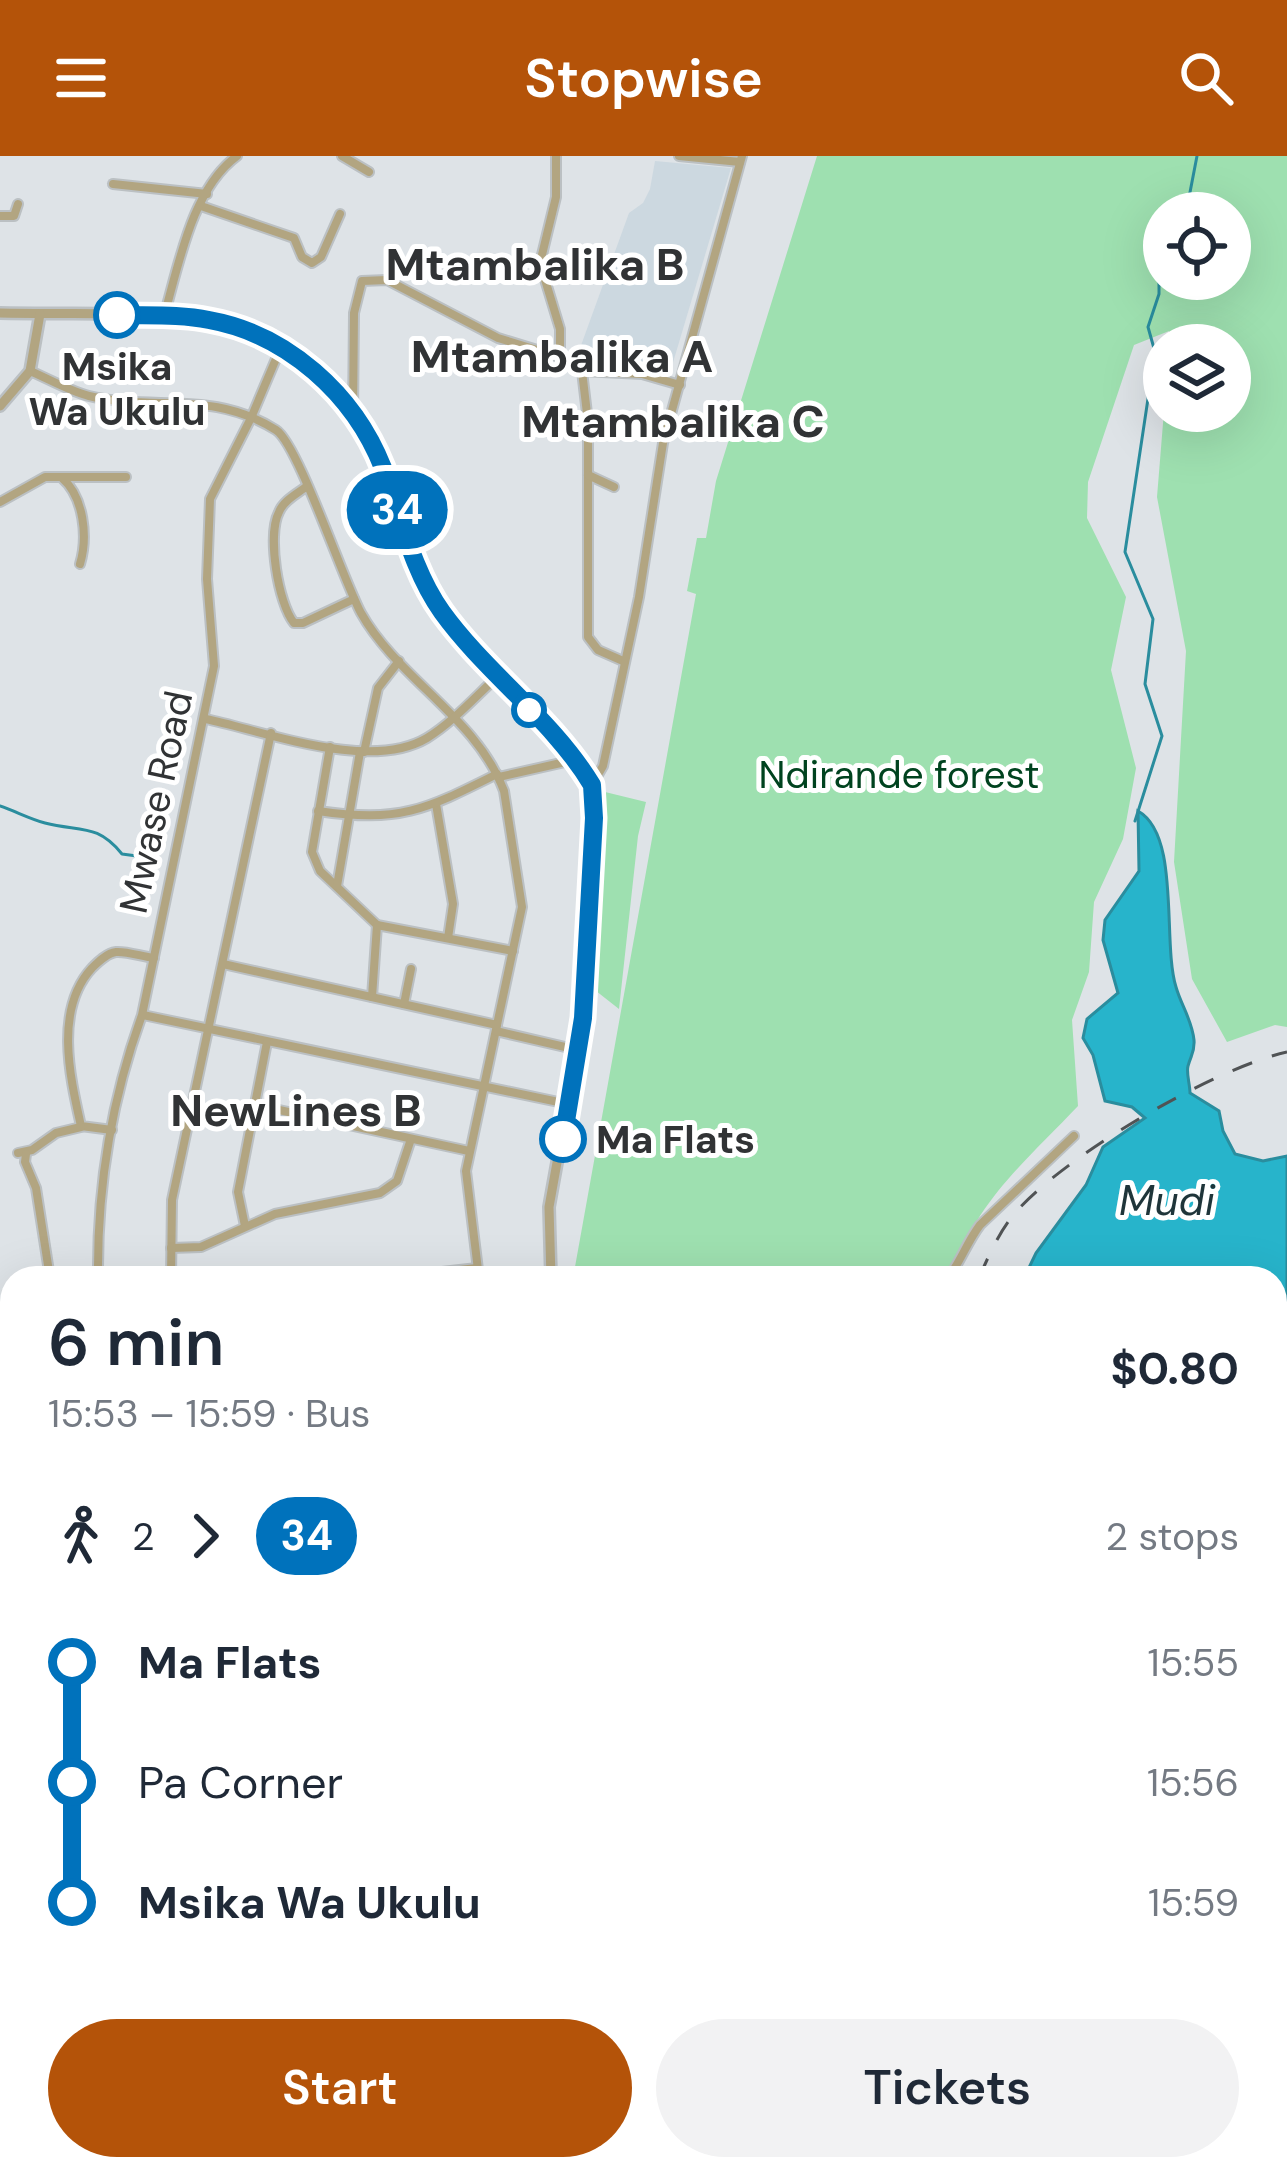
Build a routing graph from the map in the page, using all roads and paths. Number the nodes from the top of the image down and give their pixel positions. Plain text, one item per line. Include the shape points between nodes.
1 (237, 156) edge
2 (342, 156) edge
3 (556, 156) edge
4 (679, 156) edge
5 (216, 157) edge
6 (741, 159) edge
7 (222, 167) junction
8 (369, 172) dead end
9 (113, 184) dead end
10 (207, 194) junction
11 (18, 204) dead end
12 (201, 206) junction
13 (340, 214) dead end
14 (0, 216) edge
15 (0, 314) edge
16 (40, 314) junction
17 (164, 316) junction
18 (281, 347) junction
19 (560, 357) junction
20 (30, 370) junction
21 (582, 371) junction
22 (680, 385) junction
23 (0, 406) edge
24 (352, 416) junction
25 (251, 418) junction
26 (588, 475) junction
27 (61, 477) junction
28 (126, 477) dead end
29 (307, 486) junction
30 (614, 487) dead end
31 (0, 502) edge
32 (80, 564) dead end
33 (354, 599) junction
34 (399, 661) junction
35 (623, 661) junction
36 (499, 675) junction
37 (453, 717) junction
38 (206, 719) junction
39 (272, 734) junction
40 (330, 747) junction
41 (362, 752) junction
42 (574, 760) junction
43 (498, 776) junction
44 (592, 785) junction
45 (436, 804) junction
46 (318, 811) junction
47 (348, 815) junction
48 (337, 888) junction
49 (377, 925) junction
50 (448, 938) junction
51 (513, 951) junction
52 (154, 958) junction
53 (223, 964) junction
54 (411, 969) dead end
55 (372, 997) junction
56 (404, 1004) junction
57 (142, 1015) junction
58 (496, 1028) junction
59 (208, 1030) junction
60 (267, 1042) junction
61 (578, 1050) junction
62 (485, 1087) junction
63 (570, 1104) junction
64 (256, 1105) junction
65 (81, 1126) junction
66 (112, 1130) junction
67 (1073, 1136) dead end
68 (410, 1142) junction
69 (469, 1151) junction
70 (245, 1226) junction
71 (171, 1248) junction
72 (48, 1266) edge
73 (98, 1266) edge
74 (171, 1266) edge
75 (477, 1266) edge
76 (551, 1266) edge
77 (955, 1266) edge

1 - 7 street
2 - 8 street
3 - 19 street via 556,197 540,263
4 - 6 street
5 - 7 street
6 - 22 street
7 - 10 street
9 - 10 street
10 - 12 street
11 - 14 street via 14,216
12 - 13 street via 294,238 312,262
12 - 17 street
15 - 16 street
16 - 17 street
16 - 20 street
17 - 18 street via 224,323
18 - 24 street via 313,369
18 - 25 street, Mwase Road
19 - 21 street
19 - 24 street via 498,338 387,280 366,279 354,313
20 - 23 street
20 - 25 street via 90,397 203,403
21 - 22 street
21 - 26 street
22 - 35 street
24 - 36 street via 380,461 428,587
25 - 29 street via 286,437
25 - 38 street, Mwase Road via 207,516 215,655
26 - 30 street
26 - 35 street via 588,637
27 - 28 street
27 - 31 street via 31,482
27 - 32 street via 78,499 87,541
29 - 33 street
29 - 33 street via 275,520 289,618 303,623
33 - 34 street
34 - 37 street
34 - 41 street via 378,688
35 - 44 street via 603,766
36 - 37 street
36 - 42 street
37 - 41 street via 412,745
37 - 43 street
38 - 39 street
38 - 52 street, Mwase Road
39 - 40 street
39 - 53 street
40 - 41 street
40 - 46 street
41 - 47 street
42 - 43 street
42 - 44 street
43 - 45 street
43 - 51 street via 521,897
44 - 61 street
45 - 47 street via 386,818
45 - 50 street via 453,904
46 - 47 street
46 - 48 street via 313,856
47 - 48 street
48 - 49 street
49 - 50 street
49 - 55 street
50 - 51 street
51 - 58 street
52 - 57 street, Mwase Road
52 - 65 street via 108,955 73,997 69,1033
53 - 55 street
53 - 59 street
54 - 56 street
55 - 56 street
56 - 58 street
57 - 59 street
57 - 66 street, Mwase Road
58 - 61 street
58 - 62 street
59 - 60 street
59 - 71 street via 172,1200
60 - 62 street
60 - 64 street
61 - 63 street
62 - 63 street
62 - 69 street
63 - 76 street via 549,1207
64 - 68 street
64 - 70 street via 238,1192
65 - 66 street
65 - 72 street via 22,1153
66 - 73 street, Mwase Road via 98,1203
67 - 77 street via 980,1226
68 - 69 street
68 - 70 street via 398,1181 380,1193
69 - 75 street
70 - 71 street via 201,1247
71 - 74 street

